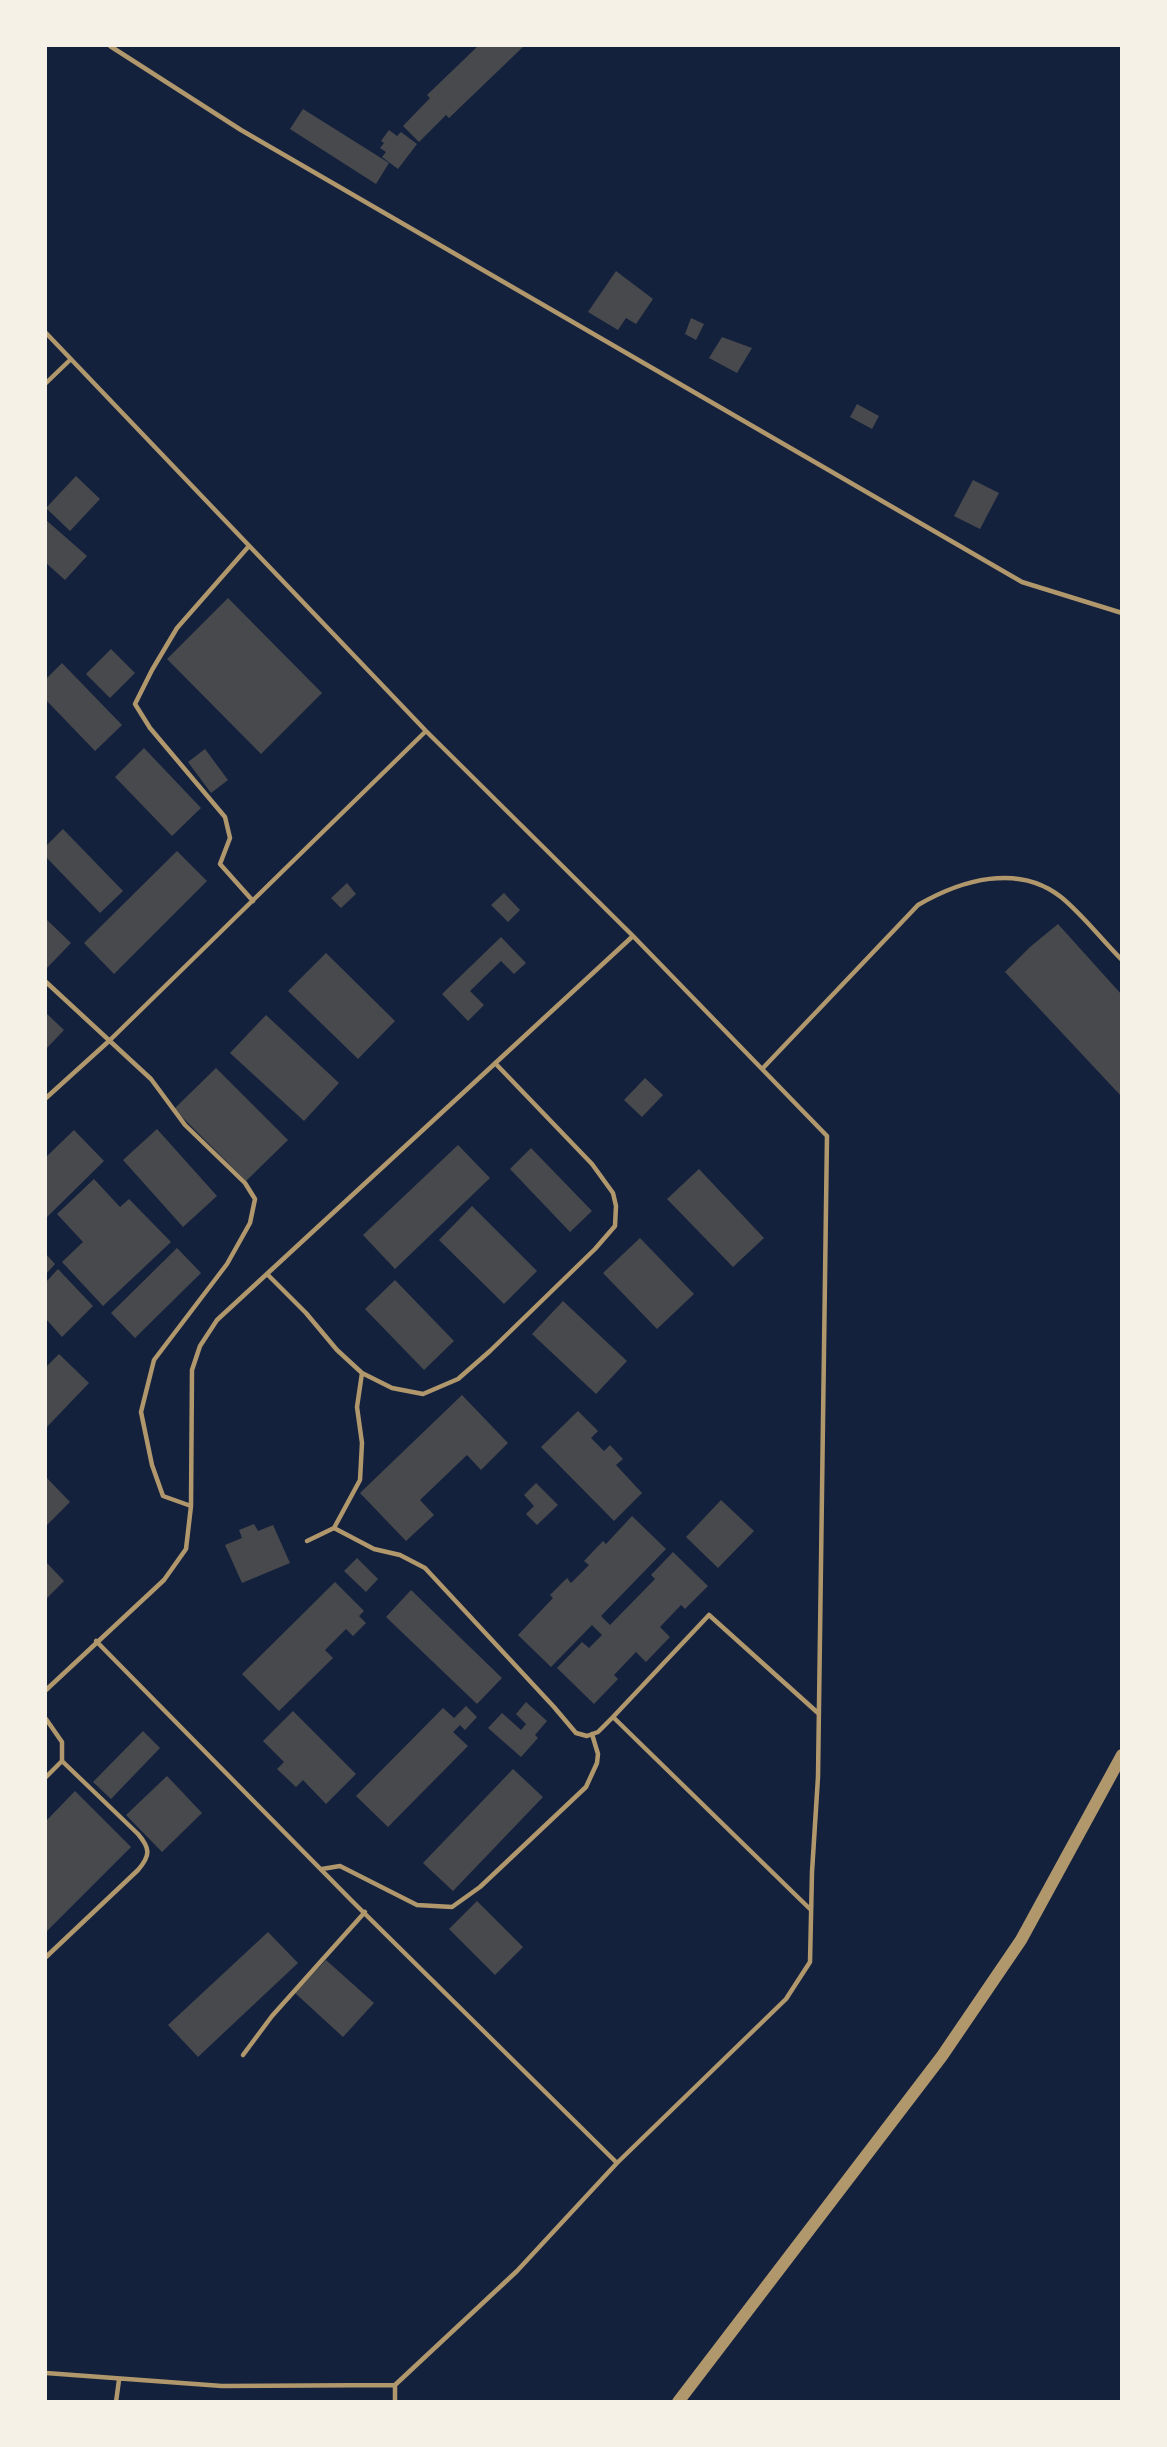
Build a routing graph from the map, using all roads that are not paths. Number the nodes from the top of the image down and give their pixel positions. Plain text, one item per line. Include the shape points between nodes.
1 (110, 46) edge
2 (46, 333) edge
3 (71, 359) junction
4 (46, 383) edge
5 (249, 546) junction
6 (1122, 613) edge
7 (426, 731) junction
8 (253, 901) junction
9 (633, 936) junction
10 (1122, 960) edge
11 (46, 982) edge
12 (109, 1041) junction
13 (495, 1063) junction
14 (763, 1068) junction
15 (46, 1098) edge
16 (267, 1274) junction
17 (362, 1373) junction
18 (191, 1506) junction
19 (334, 1528) junction
20 (307, 1541) dead end
21 (96, 1641) junction
22 (46, 1690) edge
23 (819, 1714) junction
24 (613, 1717) junction
25 (46, 1719) edge
26 (592, 1734) junction
27 (1122, 1755) edge
28 (62, 1761) junction
29 (46, 1777) edge
30 (321, 1869) junction
31 (810, 1909) junction
32 (365, 1912) junction
33 (46, 1957) edge
34 (243, 2055) dead end
35 (617, 2163) junction
36 (46, 2373) edge
37 (119, 2380) junction
38 (395, 2385) junction
39 (116, 2402) edge
40 (395, 2402) edge
41 (678, 2402) edge

1 - 6 lane via 241,130 1022,582
2 - 3 lane
3 - 4 lane
3 - 5 lane
5 - 7 lane
5 - 8 lane via 177,628 135,704 225,817 230,838 220,864
7 - 8 lane
7 - 9 lane
8 - 12 lane
9 - 13 lane
9 - 14 lane
10 - 14 lane via 1060,897 1040,885 1030,880 976,879 918,905
11 - 12 lane
12 - 15 lane
12 - 18 lane via 151,1079 185,1125 245,1183 255,1199 250,1223 226,1264 154,1360 141,1412 163,1496
13 - 16 lane
13 - 17 lane via 592,1164 613,1193 615,1226 458,1379 423,1394 392,1388
14 - 23 lane via 827,1136
16 - 17 lane
16 - 18 lane via 217,1320 191,1370
17 - 19 lane via 357,1407 362,1443 360,1480
18 - 21 lane via 186,1549 164,1580
19 - 20 lane
19 - 26 lane via 425,1568 576,1733
21 - 22 lane
21 - 30 lane
23 - 24 lane via 709,1615
23 - 31 lane
24 - 26 lane
24 - 31 lane
25 - 28 lane via 62,1742
26 - 30 lane via 597,1763 586,1787 480,1887 452,1907 417,1905 340,1866
27 - 41 street via 1021,1940 942,2056
28 - 29 lane
28 - 33 lane via 148,1849 138,1870
30 - 32 lane
31 - 35 lane via 810,1962 786,1999
32 - 34 lane
32 - 35 lane
35 - 38 lane via 517,2271
36 - 37 lane
37 - 38 lane via 222,2386
37 - 39 lane
38 - 40 lane

